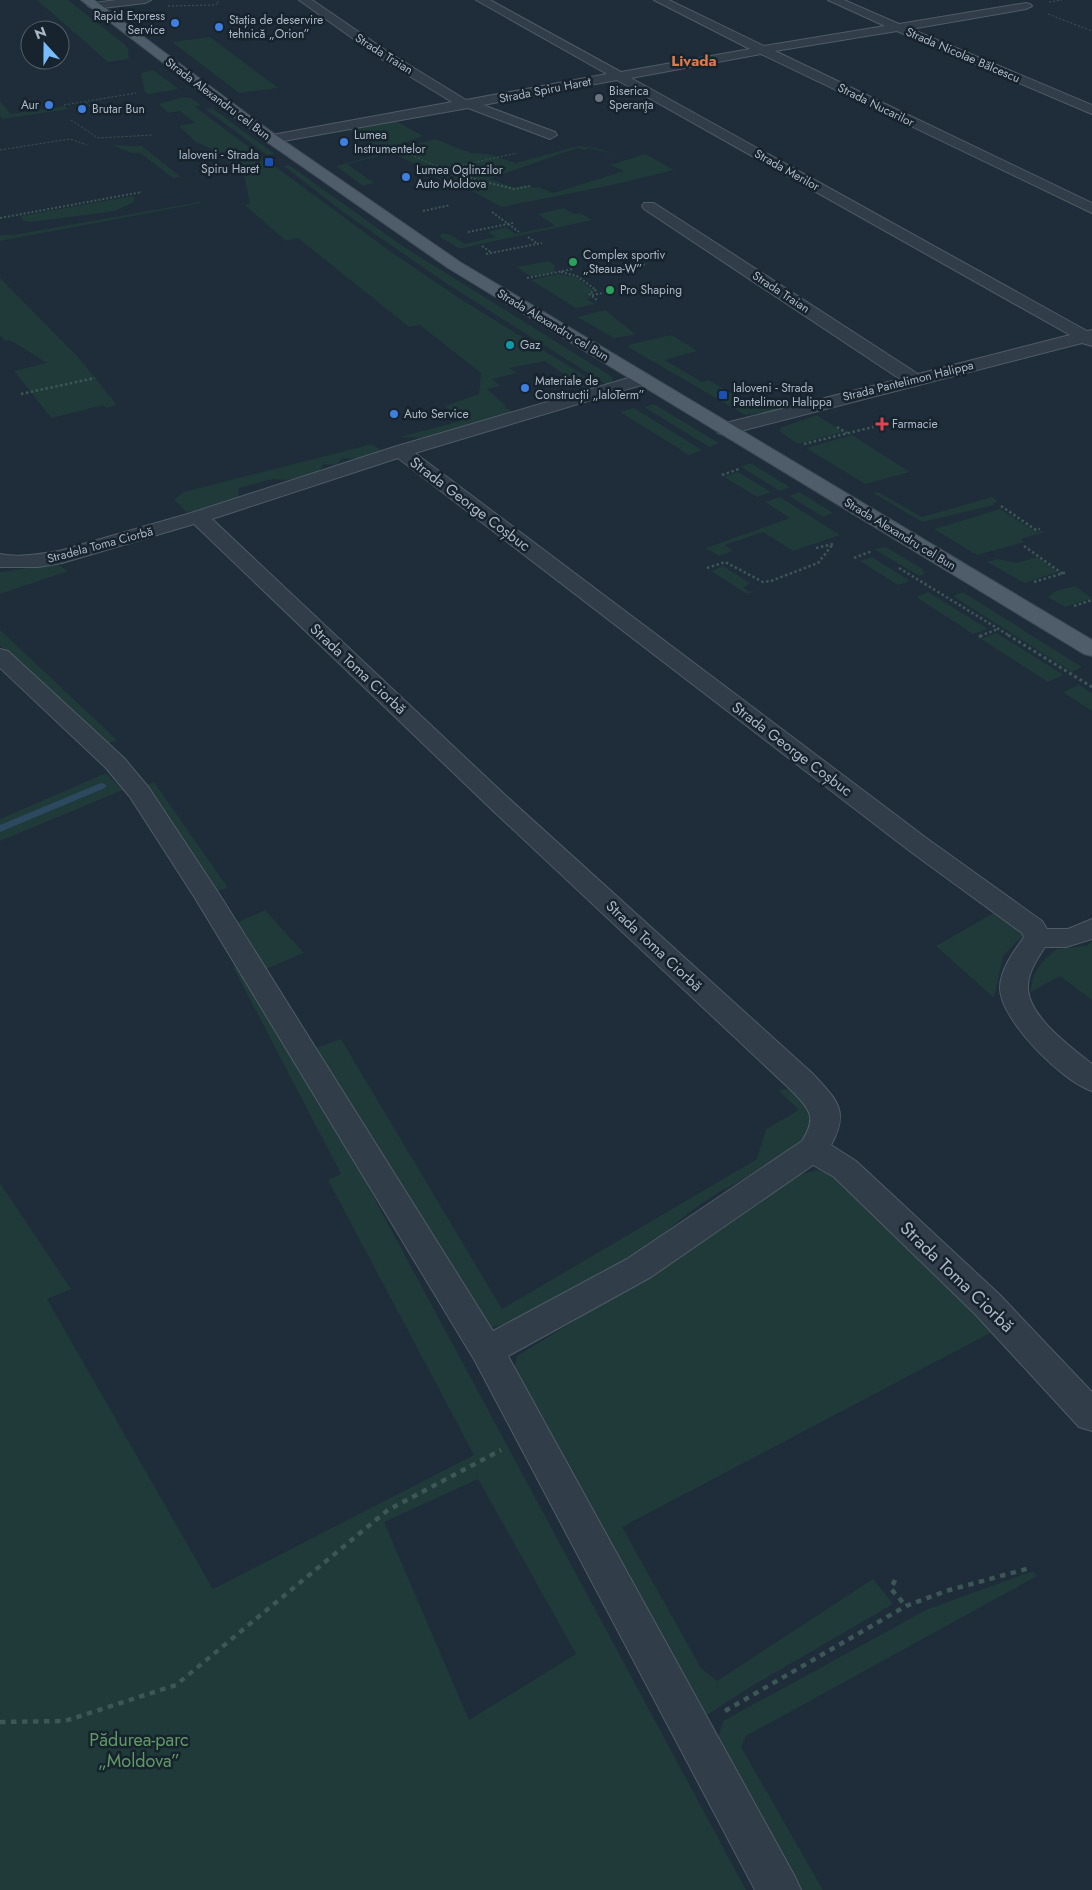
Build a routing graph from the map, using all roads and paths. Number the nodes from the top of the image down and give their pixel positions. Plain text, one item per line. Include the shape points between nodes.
1 (145, 0) edge
2 (217, 0) edge
3 (305, 0) edge
4 (482, 0) edge
5 (660, 0) edge
6 (834, 0) edge
7 (90, 3) edge
8 (162, 6) dead end
9 (1026, 6) joint
10 (900, 27) junction
11 (1092, 31) edge
12 (762, 50) junction
13 (617, 76) junction
14 (136, 94) dead end
15 (85, 102) junction
16 (64, 105) dead end
17 (467, 105) junction
18 (1092, 110) edge
19 (98, 114) dead end
20 (71, 120) dead end
21 (153, 135) dead end
22 (550, 135) dead end
23 (272, 140) junction
24 (87, 145) dead end
25 (396, 148) dead end
26 (0, 150) edge
27 (517, 153) dead end
28 (444, 169) junction
29 (530, 186) dead end
30 (142, 192) dead end
31 (450, 205) dead end
32 (649, 206) dead end
33 (1092, 208) edge
34 (417, 212) dead end
35 (492, 212) dead end
36 (0, 218) edge
37 (513, 223) dead end
38 (508, 224) junction
39 (468, 232) dead end
40 (519, 232) dead end
41 (528, 237) dead end
42 (542, 243) dead end
43 (538, 244) junction
44 (482, 246) dead end
45 (492, 253) junction
46 (486, 254) dead end
47 (647, 264) dead end
48 (639, 266) dead end
49 (573, 270) dead end
50 (561, 272) junction
51 (520, 280) dead end
52 (604, 293) dead end
53 (591, 295) junction
54 (597, 300) dead end
55 (1089, 337) edge
56 (95, 378) dead end
57 (642, 379) junction
58 (913, 379) junction
59 (21, 394) dead end
60 (877, 426) dead end
61 (725, 429) junction
62 (802, 445) dead end
63 (401, 451) junction
64 (739, 469) dead end
65 (722, 475) dead end
66 (1000, 506) dead end
67 (198, 517) junction
68 (1040, 529) dead end
69 (1024, 546) dead end
70 (816, 548) dead end
71 (872, 551) dead end
72 (854, 558) dead end
73 (0, 560) edge
74 (707, 568) dead end
75 (1067, 572) dead end
76 (1063, 574) junction
77 (1031, 583) dead end
78 (1092, 600) edge
79 (1074, 606) dead end
80 (998, 629) dead end
81 (978, 638) dead end
82 (1092, 649) edge
83 (0, 656) edge
84 (1092, 928) edge
85 (1038, 937) junction
86 (1092, 1080) edge
87 (813, 1149) junction
88 (487, 1351) junction
89 (1092, 1416) edge
90 (531, 1434) junction
91 (1030, 1568) dead end
92 (895, 1580) dead end
93 (906, 1606) junction
94 (0, 1722) edge
95 (694, 1732) junction
96 (780, 1890) edge

1 - 7 street
2 - 8 path via 219,3 215,5
3 - 17 street, Strada Traian via 387,57
4 - 13 street, Strada Merilor
5 - 12 street, Strada Nucarilor
6 - 10 street, Strada Nicolae Bălcescu
7 - 23 main road, Strada Alexandru cel Bun
9 - 10 street, Strada Spiru Haret
9 - 11 path
10 - 12 street, Strada Spiru Haret
10 - 18 street, Strada Nicolae Bălcescu
12 - 13 street, Strada Spiru Haret
12 - 33 street, Strada Nucarilor
13 - 17 street, Strada Spiru Haret
13 - 55 street, Strada Merilor
14 - 15 path
15 - 16 path
15 - 19 path
17 - 22 street
17 - 23 street, Strada Spiru Haret
20 - 21 path via 98,138
23 - 57 main road, Strada Alexandru cel Bun via 454,265
24 - 26 path via 70,139
25 - 28 path
27 - 28 path
28 - 29 path via 514,189
30 - 36 path
31 - 34 path
32 - 58 street, Strada Traian
35 - 38 path
37 - 38 path
38 - 39 path
38 - 40 path
41 - 43 path
42 - 43 path
43 - 45 path
44 - 45 path
45 - 46 path
47 - 48 path
49 - 50 path
50 - 51 path
50 - 53 path via 577,276 596,290
52 - 53 path
53 - 54 path
55 - 58 street, Strada Pantelimon Halippa
56 - 59 path
57 - 61 main road, Strada Alexandru cel Bun
57 - 63 street
58 - 61 street, Strada Pantelimon Halippa
60 - 62 path
61 - 82 main road, Strada Alexandru cel Bun
63 - 67 street
63 - 85 street, Strada George Coșbuc via 920,846 1032,927
64 - 65 path
66 - 68 path via 1036,530
67 - 73 street, Stradela Toma Ciorbă via 62,557 38,561
67 - 87 street, Strada Toma Ciorbă via 496,800 819,1099 828,1117 825,1132
69 - 76 path
70 - 74 path via 833,544 818,563 771,581 763,582 725,562
71 - 72 path
75 - 76 path
76 - 77 path
78 - 79 path
80 - 81 path
83 - 88 street via 115,763 140,793 208,897
84 - 85 street via 1076,937 1061,940
85 - 86 street via 1015,979 1014,999 1046,1040
87 - 88 street, Strada Toma Ciorbă via 639,1268
87 - 89 street, Strada Toma Ciorbă via 845,1169 987,1304
88 - 90 street
90 - 94 path via 388,1510 176,1684 65,1721
90 - 95 street
91 - 93 path via 946,1591
92 - 93 path via 892,1589
93 - 95 path via 744,1699
95 - 96 street

